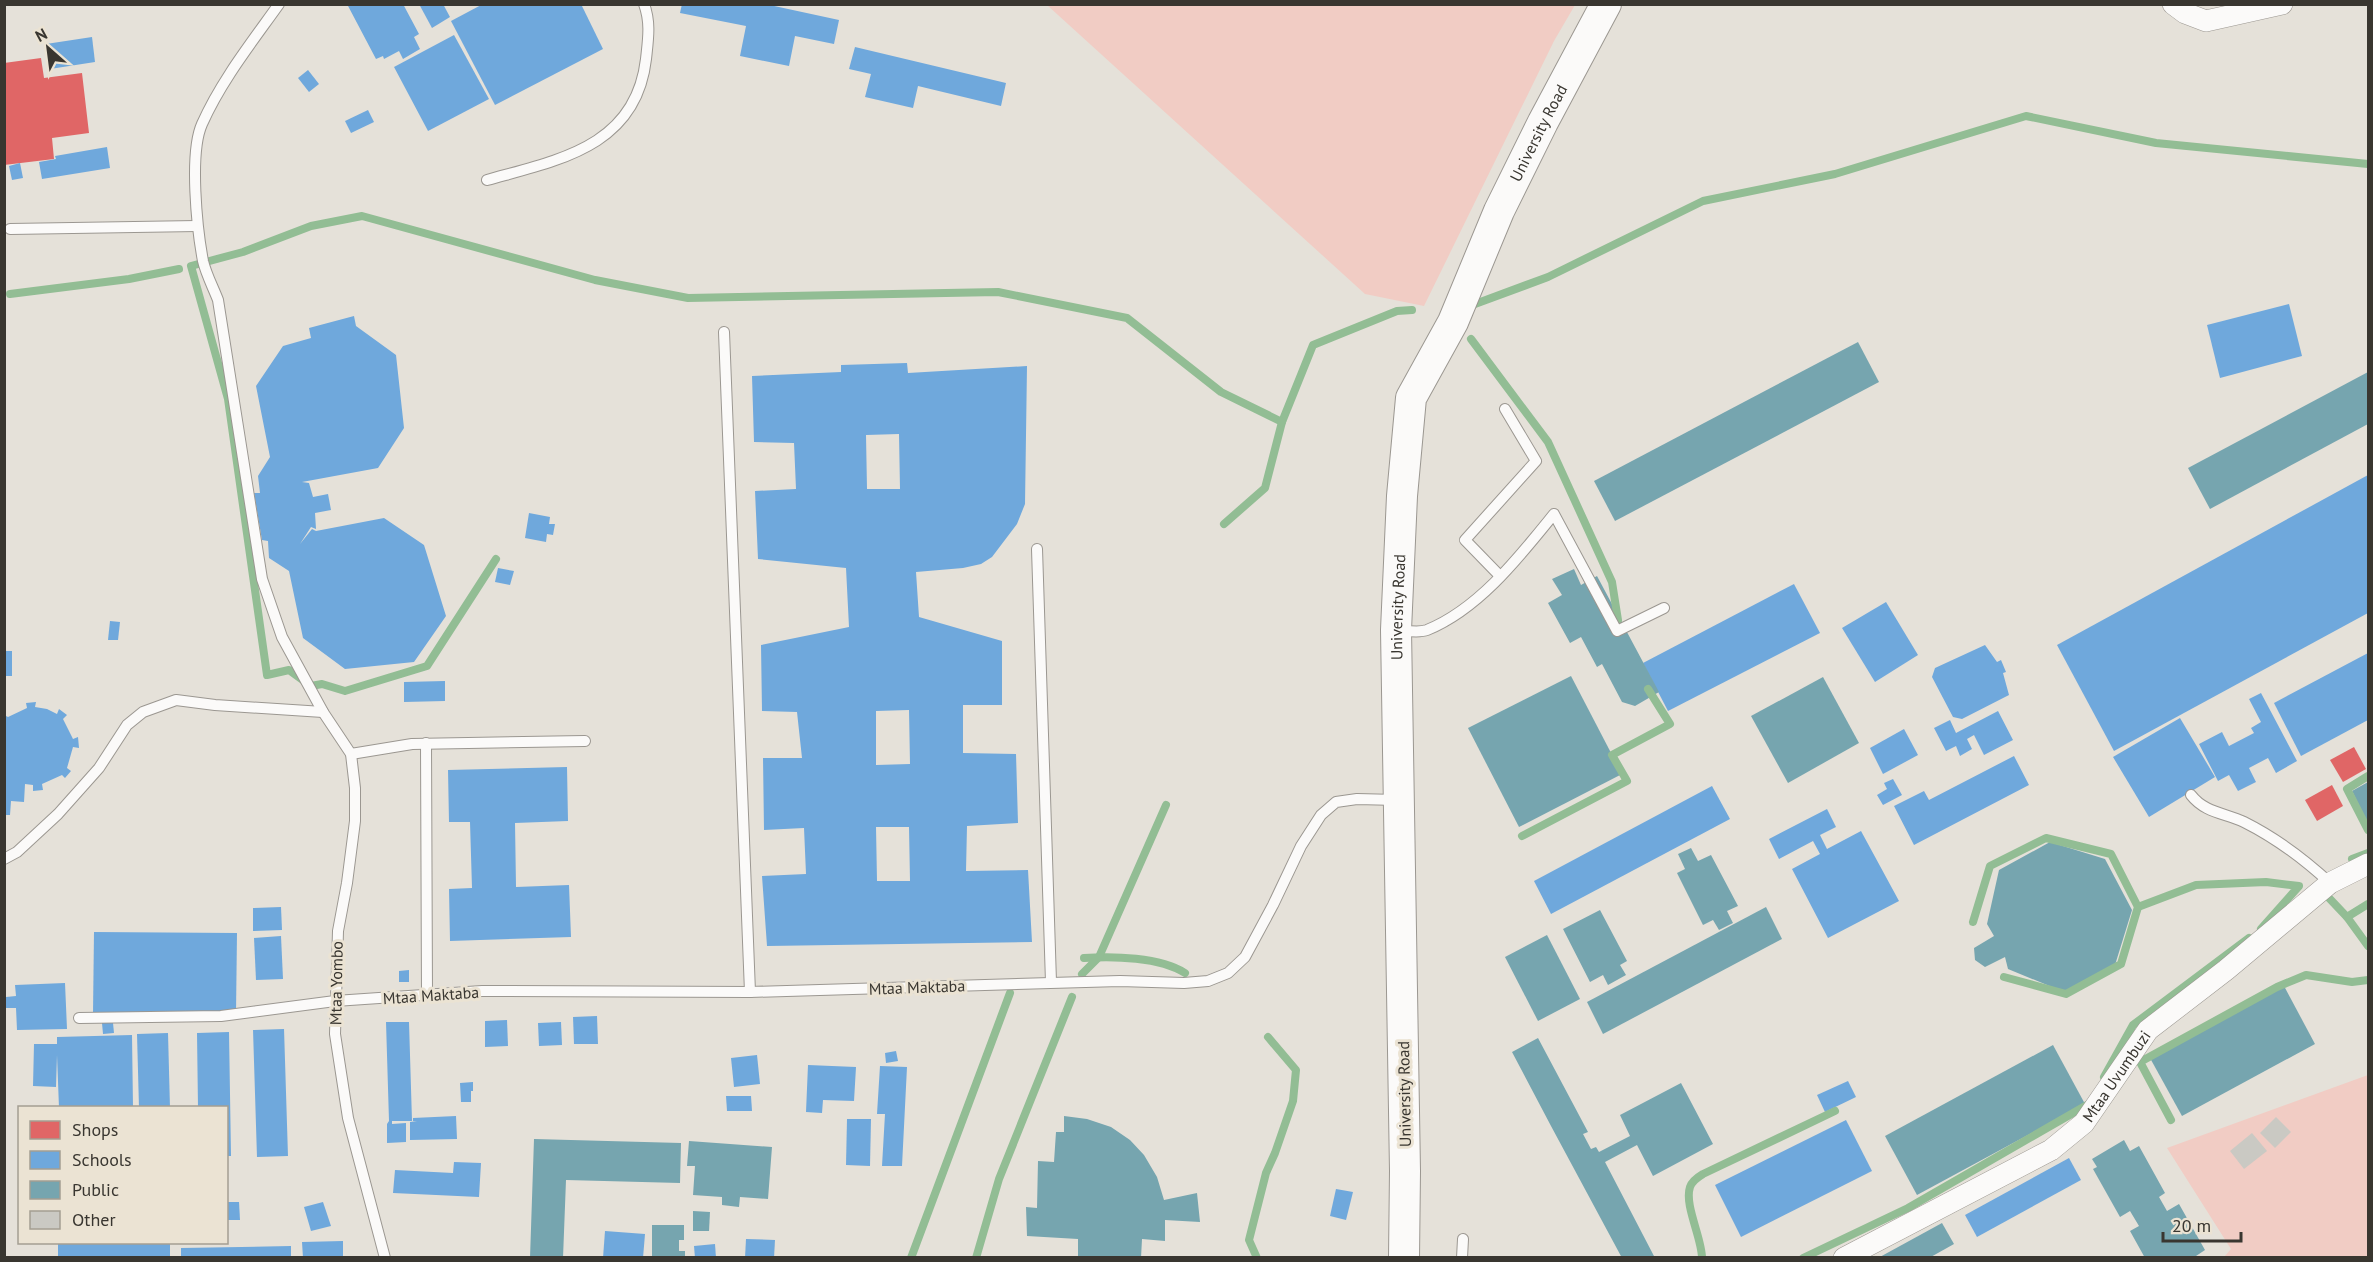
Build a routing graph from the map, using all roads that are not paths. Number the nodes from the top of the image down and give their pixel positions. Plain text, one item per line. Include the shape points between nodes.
1 (279, 4) edge
2 (645, 4) edge
3 (1606, 4) edge
4 (2173, 4) edge
5 (2282, 4) edge
6 (487, 180) dead end
7 (197, 226) junction
8 (10, 229) dead end
9 (724, 332) dead end
10 (1505, 409) dead end
11 (1037, 549) dead end
12 (1500, 576) junction
13 (1664, 608) dead end
14 (1396, 630) junction
15 (323, 712) junction
16 (585, 741) dead end
17 (426, 743) junction
18 (351, 754) junction
19 (2191, 795) dead end
20 (1400, 800) junction
21 (4, 859) edge
22 (2368, 864) edge
23 (2330, 884) junction
24 (1051, 982) junction
25 (750, 992) junction
26 (427, 995) junction
27 (335, 1001) junction
28 (80, 1018) dead end
29 (1462, 1239) dead end
30 (385, 1257) edge
31 (1404, 1257) edge
32 (1462, 1257) edge
33 (1844, 1257) edge

1 - 7 lane, Mtaa Yombo via 201,126 196,155
2 - 6 lane via 649,17 645,69 629,113 582,150
3 - 14 street, University Road via 1538,132 1499,211 1453,322 1411,398
4 - 5 street via 2206,21
7 - 8 lane
7 - 15 lane, Mtaa Yombo via 204,264 218,300 262,579 282,637
9 - 25 lane
10 - 12 lane via 1536,461 1465,540
11 - 24 lane
12 - 13 lane via 1554,514 1617,631
12 - 14 lane via 1464,609 1425,631
14 - 20 street, University Road
15 - 18 lane, Mtaa Yombo
15 - 21 lane via 176,700 143,712 127,725 99,768 58,814
16 - 17 lane
17 - 18 lane
17 - 26 lane
18 - 27 lane, Mtaa Yombo via 355,821 338,931
19 - 23 lane via 2200,806 2243,822 2298,854
20 - 24 lane, Mtaa Maktaba via 1336,802 1321,815 1301,846 1245,957 1228,973 1208,981 1184,983
20 - 31 street, University Road
22 - 23 street, Mtaa Uvumbuzi
23 - 33 street, Mtaa Uvumbuzi via 2148,1030 2084,1123 2051,1150
24 - 25 lane, Mtaa Maktaba
25 - 26 lane, Mtaa Maktaba via 482,991
26 - 27 lane, Mtaa Maktaba
27 - 28 lane, Mtaa Maktaba via 221,1016
27 - 30 lane, Mtaa Yombo via 335,1034 348,1118
29 - 32 lane

